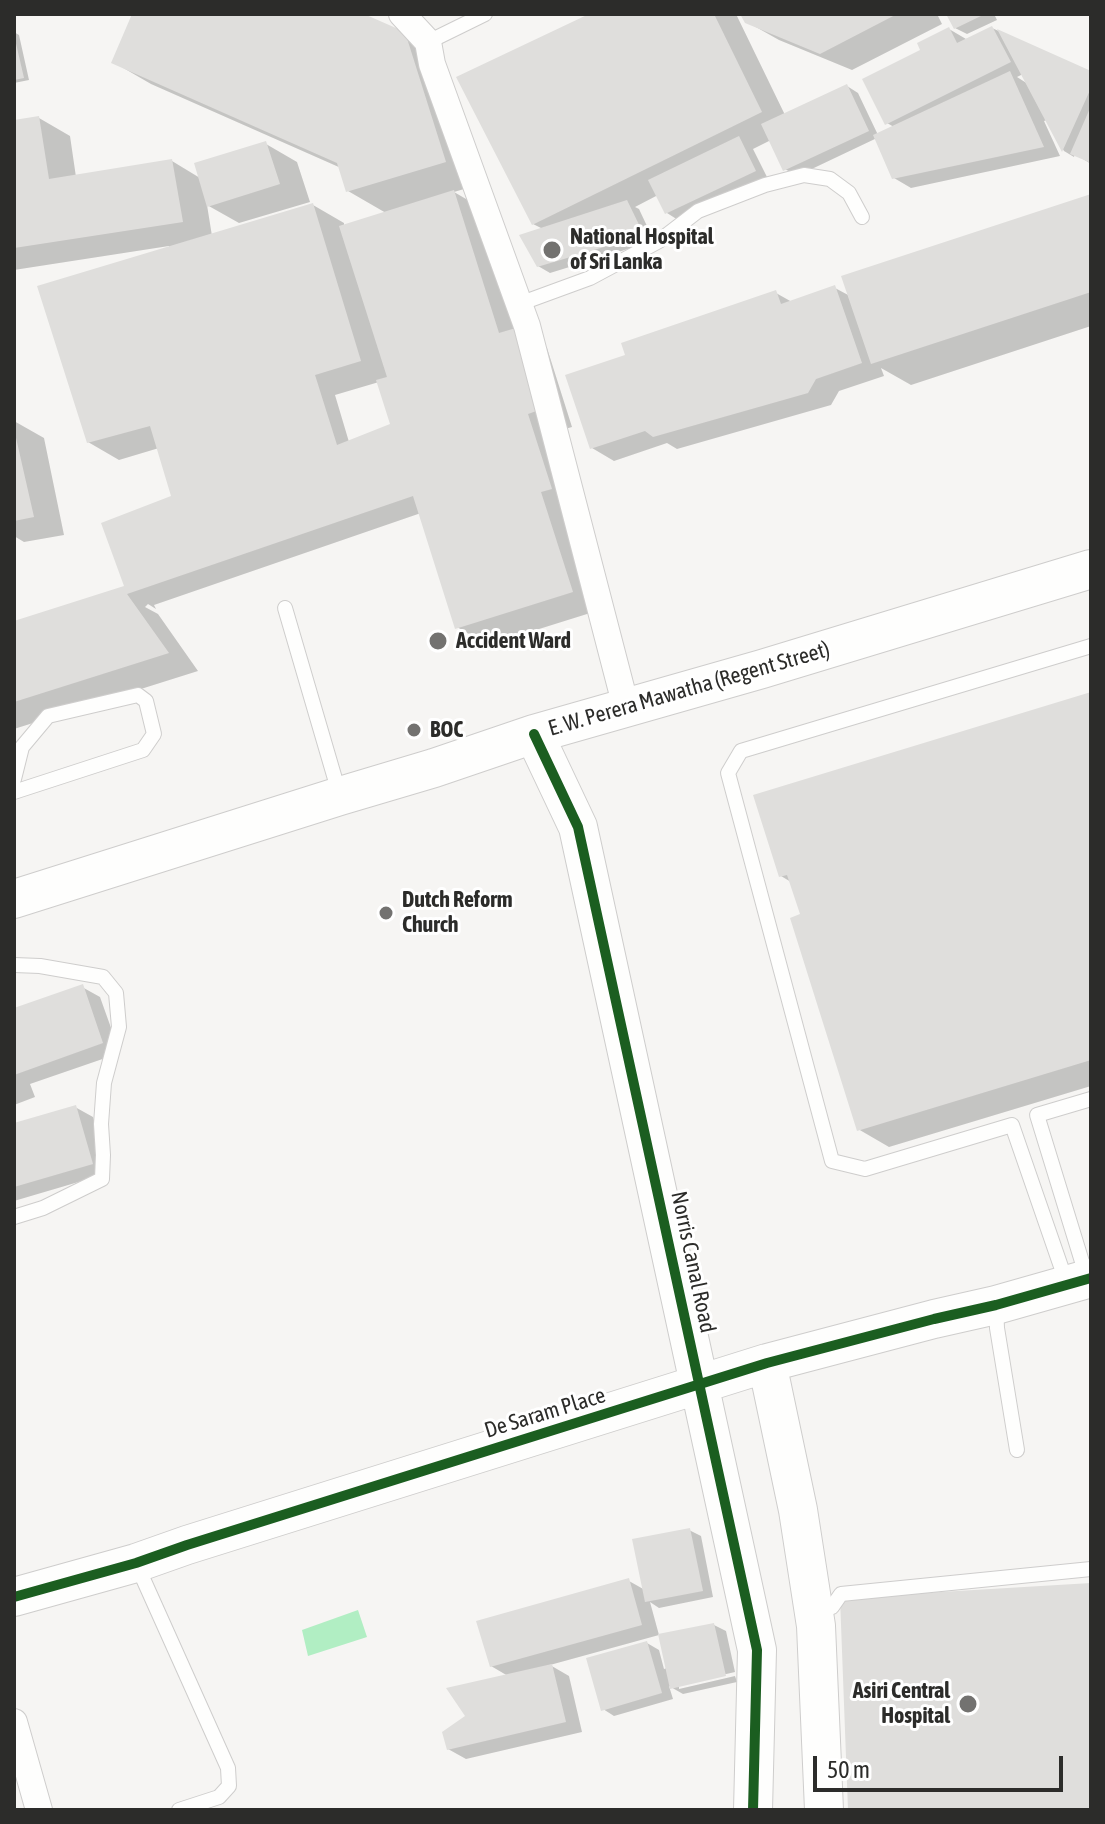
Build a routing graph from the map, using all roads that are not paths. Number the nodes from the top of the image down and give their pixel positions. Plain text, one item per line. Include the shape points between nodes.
1 (402, 14) edge
2 (485, 14) edge
3 (428, 42) junction
4 (862, 217) dead end
5 (519, 304) junction
6 (1091, 569) edge
7 (285, 608) dead end
8 (1091, 646) edge
9 (626, 707) junction
10 (534, 734) junction
11 (14, 779) edge
12 (14, 792) edge
13 (340, 796) junction
14 (14, 899) edge
15 (14, 965) edge
16 (1091, 1099) edge
17 (14, 1217) edge
18 (1082, 1280) edge
19 (996, 1305) junction
20 (767, 1363) junction
21 (699, 1386) junction
22 (1017, 1450) dead end
23 (798, 1510) junction
24 (136, 1563) junction
25 (1091, 1569) edge
26 (14, 1597) edge
27 (832, 1607) junction
28 (833, 1623) dead end
29 (14, 1722) edge
30 (39, 1810) edge
31 (179, 1810) edge
32 (753, 1810) edge
33 (824, 1810) edge

1 - 3 street
2 - 3 lane
3 - 5 street
4 - 5 lane via 849,193 830,179 804,175 778,181 698,211 659,241 590,278
5 - 9 street
6 - 9 street, E. W. Perera Mawatha (Regent Street)
7 - 13 lane
8 - 18 lane via 741,751 728,773 832,1161 865,1169 1012,1125
9 - 10 street, E. W. Perera Mawatha (Regent Street)
10 - 13 street, E. W. Perera Mawatha (Regent Street)
10 - 21 street, Norris Canal Road via 578,827
11 - 12 lane via 22,747 48,716 138,695 146,701 154,734 143,750
13 - 14 street, E. W. Perera Mawatha (Regent Street)
15 - 17 lane via 103,977 116,993 119,1027 104,1083 102,1179
16 - 18 lane via 1037,1115
18 - 19 street, De Saram Place
19 - 20 street, De Saram Place
19 - 22 lane
20 - 21 street, De Saram Place
20 - 23 street
21 - 24 street, De Saram Place
21 - 32 street, Norris Canal Road via 757,1650
23 - 27 lane
23 - 33 street via 816,1626
24 - 26 street, De Saram Place
24 - 31 lane via 228,1768 229,1786 219,1797
25 - 27 lane via 841,1594
27 - 28 lane
29 - 30 street

